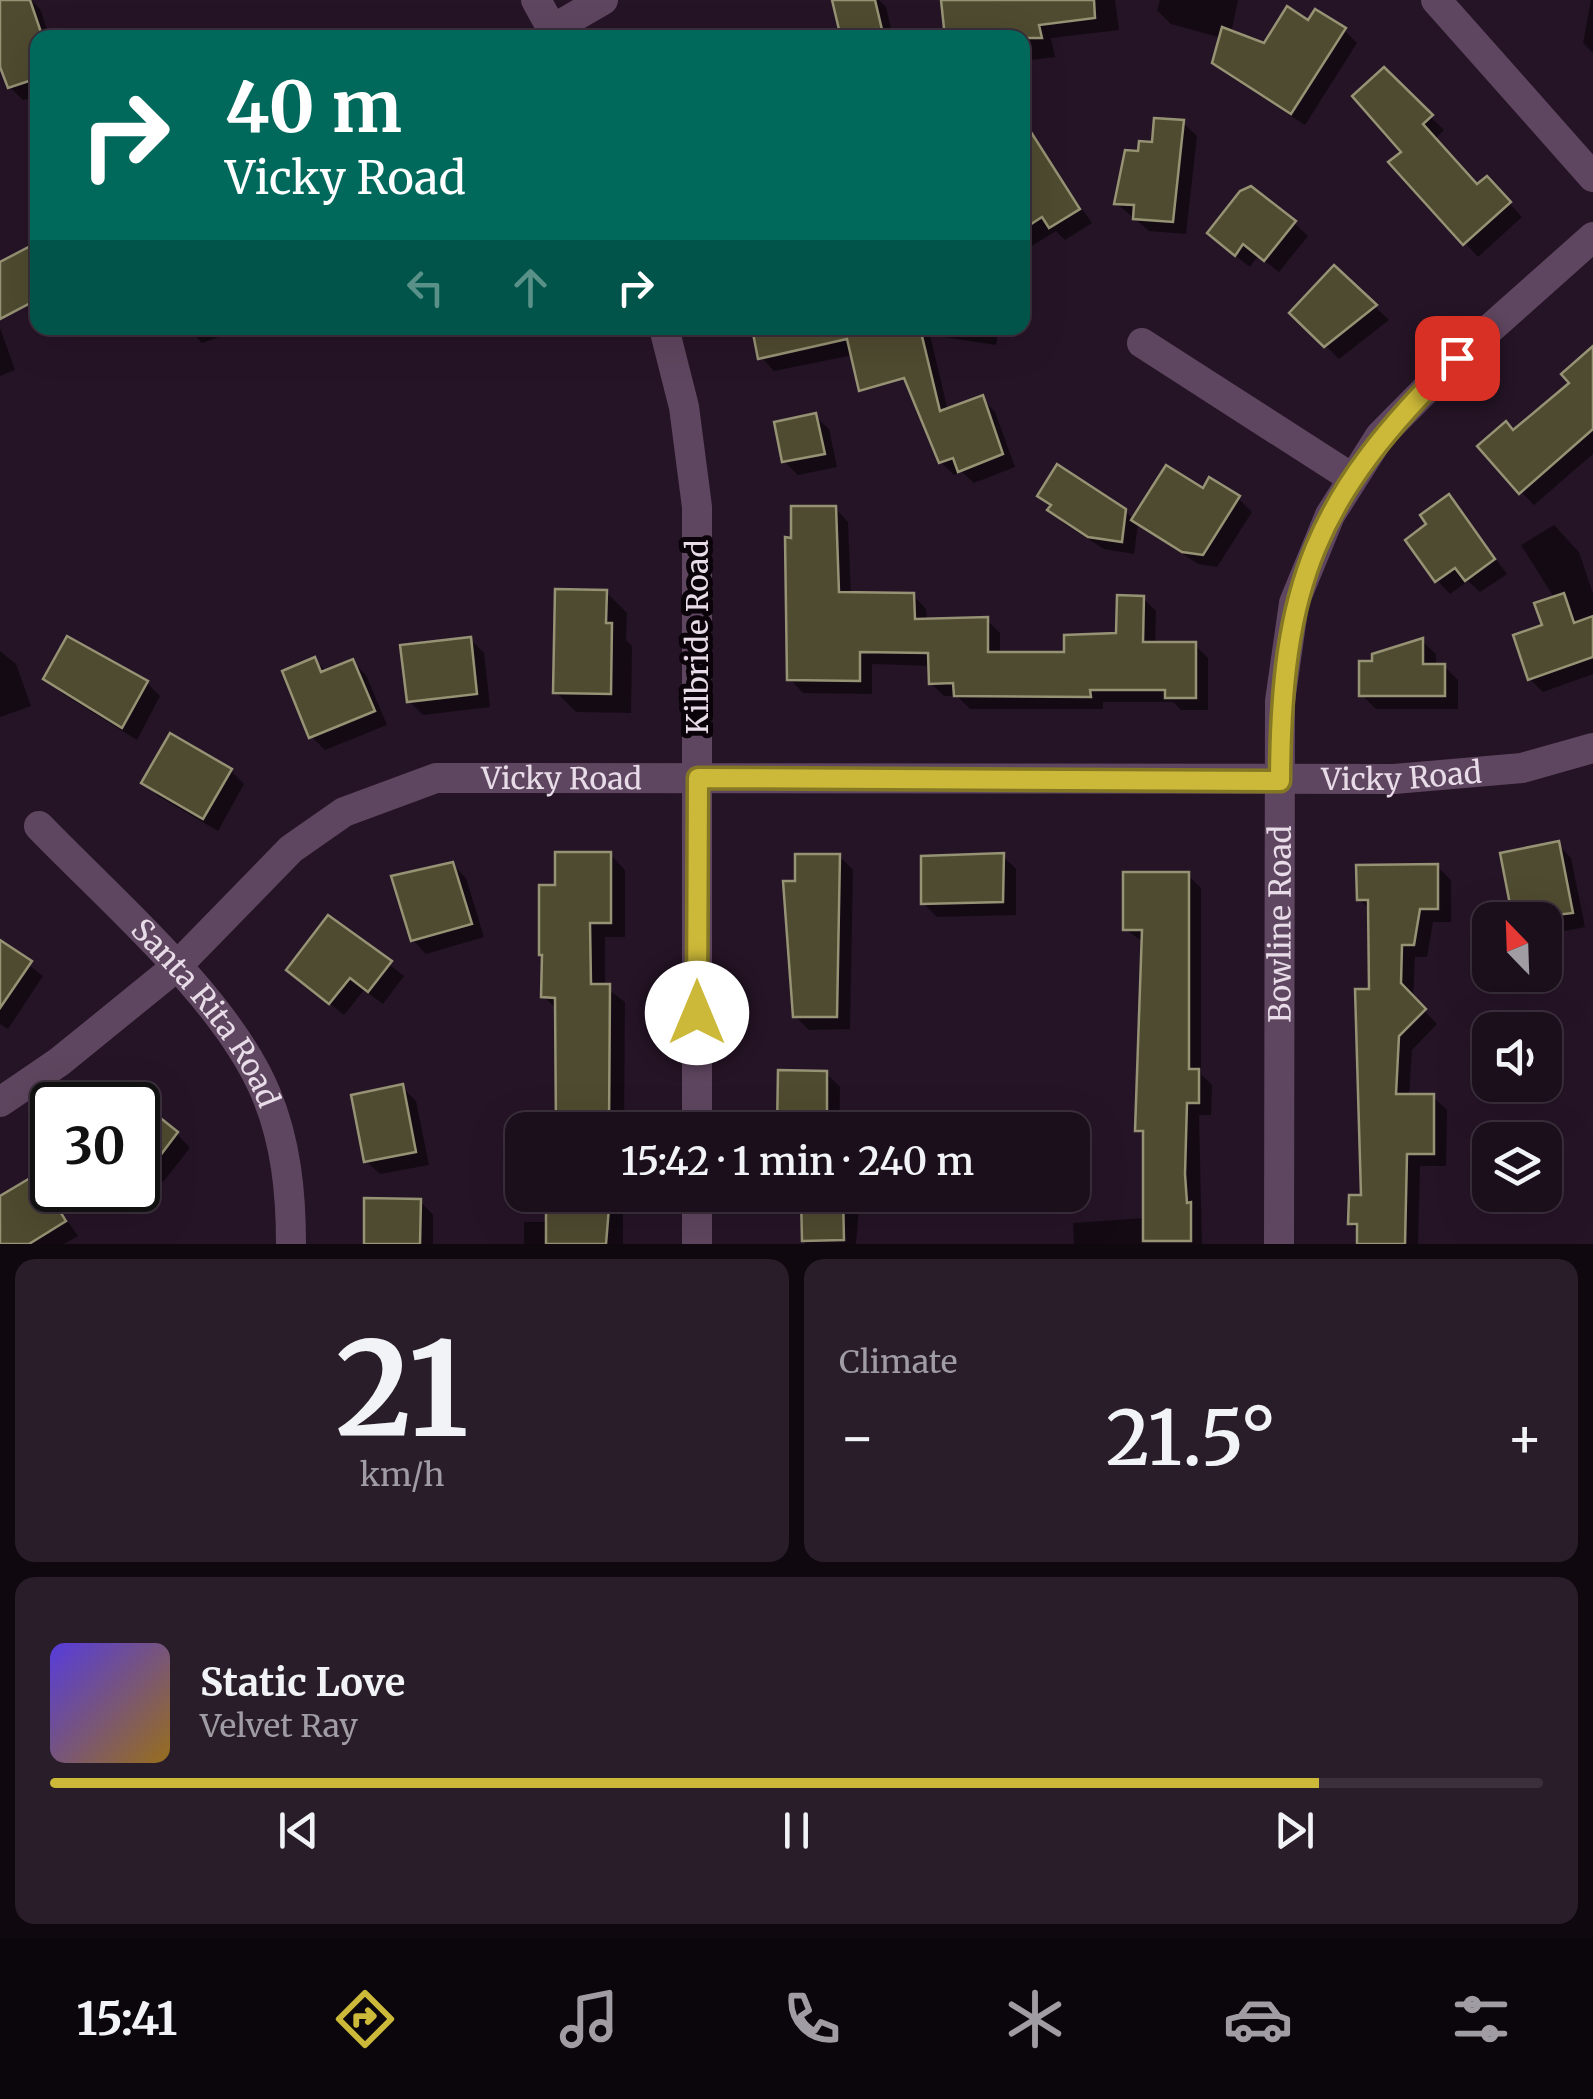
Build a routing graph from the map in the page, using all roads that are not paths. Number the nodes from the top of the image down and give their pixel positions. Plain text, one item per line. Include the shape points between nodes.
1 (536, 0) edge
2 (603, 0) edge
3 (1436, 0) edge
4 (553, 30) edge
5 (559, 30) edge
6 (1593, 177) edge
7 (1593, 238) edge
8 (666, 335) edge
9 (1142, 344) dead end
10 (1352, 478) junction
11 (1593, 748) edge
12 (698, 778) junction
13 (1280, 781) junction
14 (38, 826) dead end
15 (176, 967) junction
16 (0, 1102) edge
17 (697, 1112) edge
18 (697, 1212) edge
19 (290, 1244) edge
20 (696, 1244) edge
21 (1279, 1244) edge

1 - 4 street
2 - 5 street
3 - 6 street
7 - 10 street, Bowline Road via 1415,400
8 - 12 street, Kilbride Road via 697,506
9 - 10 street
10 - 13 street, Bowline Road via 1294,603 1280,700
11 - 13 street, Vicky Road via 1472,774
12 - 13 street, Vicky Road
12 - 15 street, Vicky Road via 436,778 378,798 344,812 291,849
12 - 17 street, Kilbride Road
13 - 21 street, Bowline Road
14 - 15 street, Santa Rita Road
15 - 16 street, Vicky Road
15 - 19 street, Santa Rita Road via 234,1036 266,1093 284,1155
18 - 20 street

